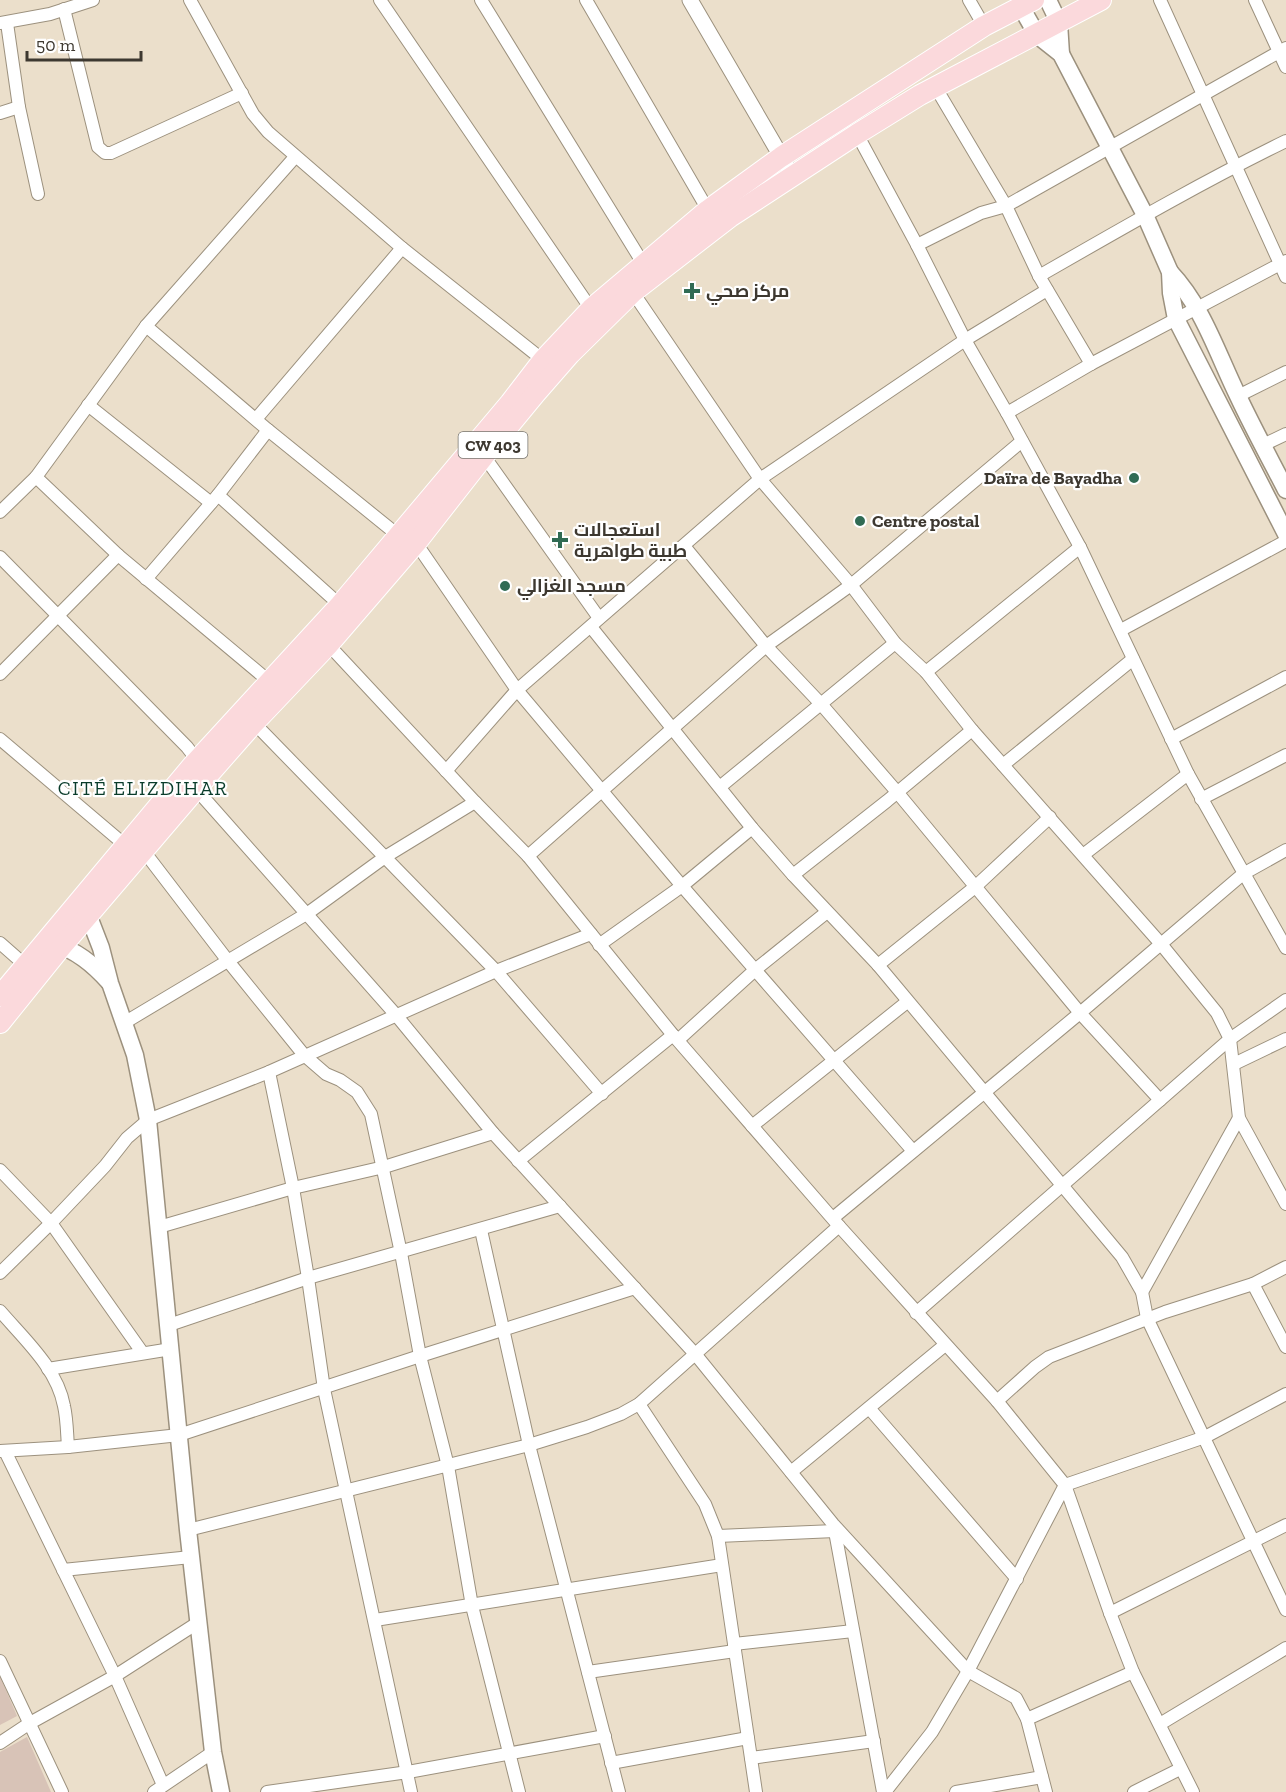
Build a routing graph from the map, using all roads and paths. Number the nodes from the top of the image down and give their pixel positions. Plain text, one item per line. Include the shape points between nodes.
1 (93, 0) edge
2 (190, 0) edge
3 (380, 0) edge
4 (481, 0) edge
5 (586, 0) edge
6 (690, 0) edge
7 (969, 0) edge
8 (1048, 0) edge
9 (1101, 0) edge
10 (1160, 0) edge
11 (1255, 0) edge
12 (1027, 4) edge
13 (64, 9) junction
14 (3, 23) edge
15 (1059, 23) junction
16 (984, 26) junction
17 (1037, 35) junction
18 (1282, 50) edge
19 (1061, 54) junction
20 (1286, 67) edge
21 (936, 88) junction
22 (242, 93) junction
23 (1204, 95) junction
24 (20, 107) junction
25 (0, 113) edge
26 (857, 134) junction
27 (1286, 141) edge
28 (1109, 146) junction
29 (295, 157) junction
30 (781, 157) junction
31 (1236, 165) junction
32 (792, 175) junction
33 (38, 194) dead end
34 (1006, 206) junction
35 (708, 210) junction
36 (1145, 215) junction
37 (917, 245) junction
38 (402, 248) junction
39 (1283, 263) edge
40 (644, 265) junction
41 (1170, 272) junction
42 (1039, 276) junction
43 (1286, 277) edge
44 (629, 286) junction
45 (1047, 290) junction
46 (1197, 306) junction
47 (591, 309) junction
48 (1176, 319) junction
49 (146, 326) junction
50 (965, 340) junction
51 (543, 360) junction
52 (1091, 364) junction
53 (1286, 372) edge
54 (1238, 396) junction
55 (88, 405) junction
56 (1007, 413) junction
57 (256, 419) junction
58 (268, 430) junction
59 (1286, 434) edge
60 (1022, 441) junction
61 (1263, 445) junction
62 (484, 456) junction
63 (36, 477) junction
64 (760, 478) junction
65 (1286, 490) edge
66 (215, 499) junction
67 (0, 512) edge
68 (1286, 534) edge
69 (408, 540) junction
70 (1286, 541) edge
71 (684, 546) junction
72 (1080, 547) junction
73 (118, 555) junction
74 (0, 557) edge
75 (147, 579) junction
76 (851, 585) junction
77 (340, 605) junction
78 (57, 616) junction
79 (595, 622) junction
80 (1121, 630) junction
81 (323, 638) junction
82 (895, 643) junction
83 (766, 646) junction
84 (1132, 659) junction
85 (926, 672) junction
86 (0, 674) edge
87 (1286, 677) edge
88 (270, 682) junction
89 (517, 690) junction
90 (821, 705) junction
91 (254, 723) junction
92 (671, 728) junction
93 (972, 730) junction
94 (0, 739) edge
95 (1171, 739) junction
96 (1286, 755) edge
97 (197, 760) junction
98 (1003, 765) junction
99 (446, 771) junction
100 (1188, 774) junction
101 (720, 786) junction
102 (196, 789) junction
103 (602, 789) junction
104 (897, 792) junction
105 (1202, 799) junction
106 (474, 802) junction
107 (1050, 817) junction
108 (752, 828) junction
109 (134, 848) junction
110 (1286, 850) edge
111 (1083, 855) junction
112 (528, 856) junction
113 (386, 857) junction
114 (1243, 874) junction
115 (793, 875) junction
116 (682, 886) junction
117 (975, 887) junction
118 (85, 906) junction
119 (827, 912) junction
120 (308, 913) junction
121 (591, 933) junction
122 (54, 943) junction
123 (0, 944) edge
124 (1161, 944) junction
125 (599, 945) junction
126 (1286, 948) edge
127 (228, 961) junction
128 (25, 965) junction
129 (878, 965) junction
130 (756, 970) junction
131 (496, 971) junction
132 (110, 983) junction
133 (0, 996) edge
134 (1286, 1000) edge
135 (907, 1002) junction
136 (1080, 1013) junction
137 (396, 1015) junction
138 (0, 1023) edge
139 (124, 1023) junction
140 (675, 1037) junction
141 (1230, 1039) junction
142 (1286, 1039) edge
143 (304, 1055) junction
144 (833, 1061) junction
145 (1234, 1064) junction
146 (269, 1072) junction
147 (983, 1093) junction
148 (602, 1094) junction
149 (1160, 1100) junction
150 (1239, 1118) junction
151 (148, 1120) junction
152 (752, 1126) junction
153 (493, 1133) junction
154 (913, 1151) junction
155 (518, 1161) junction
156 (384, 1167) junction
157 (0, 1170) edge
158 (1062, 1187) junction
159 (293, 1188) junction
160 (1286, 1204) edge
161 (561, 1206) junction
162 (836, 1222) junction
163 (51, 1223) junction
164 (159, 1227) junction
165 (481, 1230) junction
166 (402, 1253) junction
167 (1286, 1267) edge
168 (0, 1273) edge
169 (308, 1278) junction
170 (1253, 1284) junction
171 (635, 1288) junction
172 (1142, 1292) junction
173 (0, 1311) edge
174 (916, 1313) junction
175 (1147, 1318) junction
176 (169, 1324) junction
177 (504, 1331) junction
178 (945, 1345) junction
179 (1286, 1347) edge
180 (171, 1349) junction
181 (142, 1352) junction
182 (696, 1355) junction
183 (420, 1356) junction
184 (48, 1369) junction
185 (324, 1389) junction
186 (1286, 1394) edge
187 (997, 1401) junction
188 (639, 1404) junction
189 (869, 1408) junction
190 (179, 1435) junction
191 (1205, 1437) junction
192 (529, 1445) junction
193 (68, 1448) junction
194 (3, 1451) edge
195 (448, 1466) junction
196 (791, 1472) junction
197 (1065, 1485) junction
198 (346, 1490) junction
199 (1286, 1525) edge
200 (834, 1528) junction
201 (188, 1530) junction
202 (718, 1536) junction
203 (1254, 1540) junction
204 (191, 1557) junction
205 (722, 1564) junction
206 (63, 1570) junction
207 (1017, 1579) junction
208 (567, 1591) junction
209 (472, 1606) junction
210 (1286, 1610) edge
211 (1110, 1613) junction
212 (375, 1620) junction
213 (199, 1622) junction
214 (853, 1631) junction
215 (734, 1647) junction
216 (1286, 1648) edge
217 (0, 1660) edge
218 (968, 1671) junction
219 (588, 1672) junction
220 (1133, 1672) junction
221 (115, 1676) junction
222 (1027, 1719) junction
223 (30, 1723) junction
224 (1160, 1724) junction
225 (605, 1736) junction
226 (748, 1738) junction
227 (874, 1741) junction
228 (0, 1743) edge
229 (213, 1752) junction
230 (511, 1754) junction
231 (751, 1758) junction
232 (611, 1763) junction
233 (1180, 1769) junction
234 (408, 1772) junction
235 (1042, 1777) junction
236 (159, 1789) edge
237 (280, 1790) edge
238 (62, 1792) edge
239 (221, 1792) edge
240 (267, 1792) edge
241 (411, 1792) edge
242 (519, 1792) edge
243 (619, 1792) edge
244 (756, 1792) edge
245 (884, 1792) edge
246 (956, 1792) edge
247 (1046, 1792) edge
248 (1134, 1792) edge
249 (1192, 1792) edge

1 - 13 street
2 - 22 street
3 - 47 street
4 - 40 street
5 - 35 street
6 - 30 street
7 - 16 street
8 - 15 main road
9 - 15 main road, CW 403
10 - 23 street
11 - 18 street
12 - 16 main road, CW 403
12 - 17 main road
13 - 14 street
13 - 22 street via 97,144 105,153
14 - 24 street
15 - 17 main road, CW 403
15 - 19 main road
16 - 30 main road, CW 403
17 - 19 main road
17 - 21 main road, CW 403
18 - 20 street
18 - 23 street
19 - 28 main road
21 - 26 main road, CW 403
21 - 34 street
22 - 29 street via 258,123
23 - 28 street
23 - 31 street
24 - 25 street
24 - 33 street
26 - 32 main road, CW 403
26 - 37 street
27 - 31 street
28 - 34 street
28 - 36 main road
29 - 38 street
29 - 49 street
30 - 32 street
30 - 35 main road, CW 403
31 - 36 street
31 - 39 street
32 - 44 main road, CW 403
34 - 37 street via 981,213
34 - 42 street
35 - 40 main road, CW 403
36 - 41 main road
36 - 42 street
37 - 50 street
38 - 51 street
38 - 57 street
39 - 43 street
39 - 46 street
40 - 44 main road, CW 403
41 - 46 main road
41 - 48 main road
42 - 45 street
44 - 47 main road, CW 403
44 - 62 main road, CW 403
44 - 64 street
45 - 50 street
45 - 52 street
46 - 48 street
46 - 54 main road
47 - 51 main road, CW 403
48 - 52 street
48 - 68 main road
49 - 55 street
49 - 57 street
50 - 56 street
50 - 64 street
51 - 69 main road, CW 403
52 - 56 street
53 - 54 street
54 - 61 main road
55 - 63 street
55 - 66 street
56 - 60 street
57 - 58 street
58 - 66 street
58 - 69 street
59 - 61 street
60 - 72 street
60 - 76 street
61 - 65 main road
62 - 69 main road, CW 403
62 - 79 street
63 - 67 street
63 - 73 street
64 - 71 street
64 - 76 street
66 - 75 street
66 - 77 street
69 - 77 main road, CW 403
69 - 81 main road, CW 403
69 - 89 street
70 - 80 street
71 - 79 street
71 - 83 street
72 - 80 street
72 - 85 street
73 - 75 street
73 - 78 street
74 - 78 street
75 - 88 street
76 - 82 street
76 - 83 street
77 - 81 main road, CW 403
78 - 86 street
78 - 97 street
79 - 89 street
79 - 92 street
80 - 84 street
81 - 88 main road, CW 403
81 - 91 main road, CW 403
81 - 99 street
82 - 85 street
82 - 90 street
83 - 90 street
83 - 92 street
84 - 95 street
84 - 98 street
85 - 93 street
87 - 95 street
88 - 97 main road, CW 403
89 - 99 street
89 - 103 street
90 - 101 street
90 - 104 street
91 - 102 main road, CW 403
91 - 113 street
92 - 101 street
92 - 103 street
93 - 98 street
93 - 104 street
94 - 109 street
95 - 100 street
96 - 105 street
97 - 109 main road, CW 403
98 - 107 street
99 - 106 street
100 - 105 street
100 - 111 street
101 - 108 street
102 - 109 main road, CW 403
102 - 120 street
103 - 112 street
103 - 116 street
104 - 115 street
104 - 117 street
105 - 114 street
106 - 112 street
106 - 113 street
107 - 111 street
107 - 117 street
108 - 115 street
108 - 116 street
109 - 118 main road, CW 403
109 - 127 street
110 - 114 street
111 - 124 street
112 - 121 street
113 - 120 street
113 - 131 street
114 - 124 street
114 - 126 street
115 - 119 street
116 - 125 street
116 - 130 street
117 - 129 street
117 - 136 street
118 - 122 main road, CW 403
118 - 132 main road
119 - 129 street
119 - 130 street
120 - 127 street
120 - 137 street
121 - 125 street
121 - 131 street
122 - 128 main road, CW 403
122 - 132 main road via 80,955
122 - 138 main road, CW 403
123 - 128 street
124 - 136 street
124 - 141 street via 1217,1013
125 - 140 street
127 - 139 street
127 - 143 street
128 - 133 main road, CW 403
129 - 135 street
130 - 140 street
130 - 144 street
131 - 137 street
131 - 148 street
132 - 139 main road
134 - 141 street
135 - 144 street
135 - 147 street
136 - 147 street
136 - 149 street
137 - 143 street
137 - 153 street
139 - 151 main road via 140,1073
140 - 148 street
140 - 152 street
141 - 145 street
141 - 149 street
142 - 145 street
143 - 146 street
143 - 156 street via 362,1097 371,1114
144 - 152 street
144 - 154 street
145 - 150 street
146 - 151 street
146 - 159 street
147 - 154 street
147 - 158 street
148 - 155 street
149 - 158 street
150 - 160 street
150 - 172 street
151 - 163 street
151 - 164 main road
152 - 162 street
153 - 155 street
153 - 156 street
154 - 162 street
155 - 161 street
156 - 159 street
156 - 166 street
157 - 163 street
158 - 172 street via 1122,1257
158 - 174 street
159 - 164 street
159 - 169 street
161 - 165 street
161 - 171 street
162 - 174 street
162 - 182 street
163 - 168 street
163 - 181 street
164 - 176 main road
165 - 166 street
165 - 177 street
166 - 169 street
166 - 183 street
167 - 170 street
169 - 176 street
169 - 185 street
170 - 175 street
170 - 179 street
171 - 177 street
171 - 182 street
172 - 175 street
173 - 184 street
174 - 178 street
175 - 187 street via 1049,1357
175 - 191 street
176 - 180 main road
177 - 183 street
177 - 192 street
178 - 187 street
178 - 189 street
180 - 181 street
180 - 190 main road
181 - 184 street
182 - 188 street
182 - 196 street
183 - 185 street
183 - 195 street
184 - 193 street via 64,1406
185 - 190 street
185 - 198 street
186 - 191 street
187 - 197 street
188 - 192 street via 587,1427
188 - 202 street via 705,1504
189 - 196 street
189 - 207 street
190 - 193 street
190 - 201 main road
191 - 197 street
191 - 203 street
192 - 195 street
192 - 208 street
193 - 194 street
194 - 206 street
195 - 198 street
195 - 209 street
196 - 200 street
197 - 207 street
197 - 211 street
198 - 201 street
198 - 212 street
199 - 203 street
200 - 202 street
200 - 214 street
200 - 218 street
201 - 204 main road
202 - 205 street
203 - 210 street
203 - 211 street
204 - 206 street
204 - 213 main road
205 - 208 street
205 - 215 street
206 - 221 street
207 - 218 street
208 - 209 street
208 - 219 street
209 - 212 street
209 - 230 street
211 - 220 street
212 - 234 street
213 - 221 street
213 - 229 main road
214 - 215 street
214 - 227 street
215 - 219 street
215 - 226 street
216 - 224 street
217 - 223 street
218 - 222 street via 1016,1698
218 - 245 street via 932,1732
219 - 225 street
220 - 222 street
220 - 224 street
221 - 223 street
221 - 236 street
222 - 235 street
223 - 228 street
223 - 238 street
224 - 233 street
225 - 230 street
225 - 232 street
226 - 231 street
226 - 232 street
227 - 231 street
227 - 245 street
229 - 236 street
229 - 239 main road
230 - 234 street
230 - 242 street
231 - 244 street
232 - 243 street
233 - 248 street
233 - 249 street
234 - 237 street
234 - 241 street
235 - 246 street
235 - 247 street
237 - 240 street

